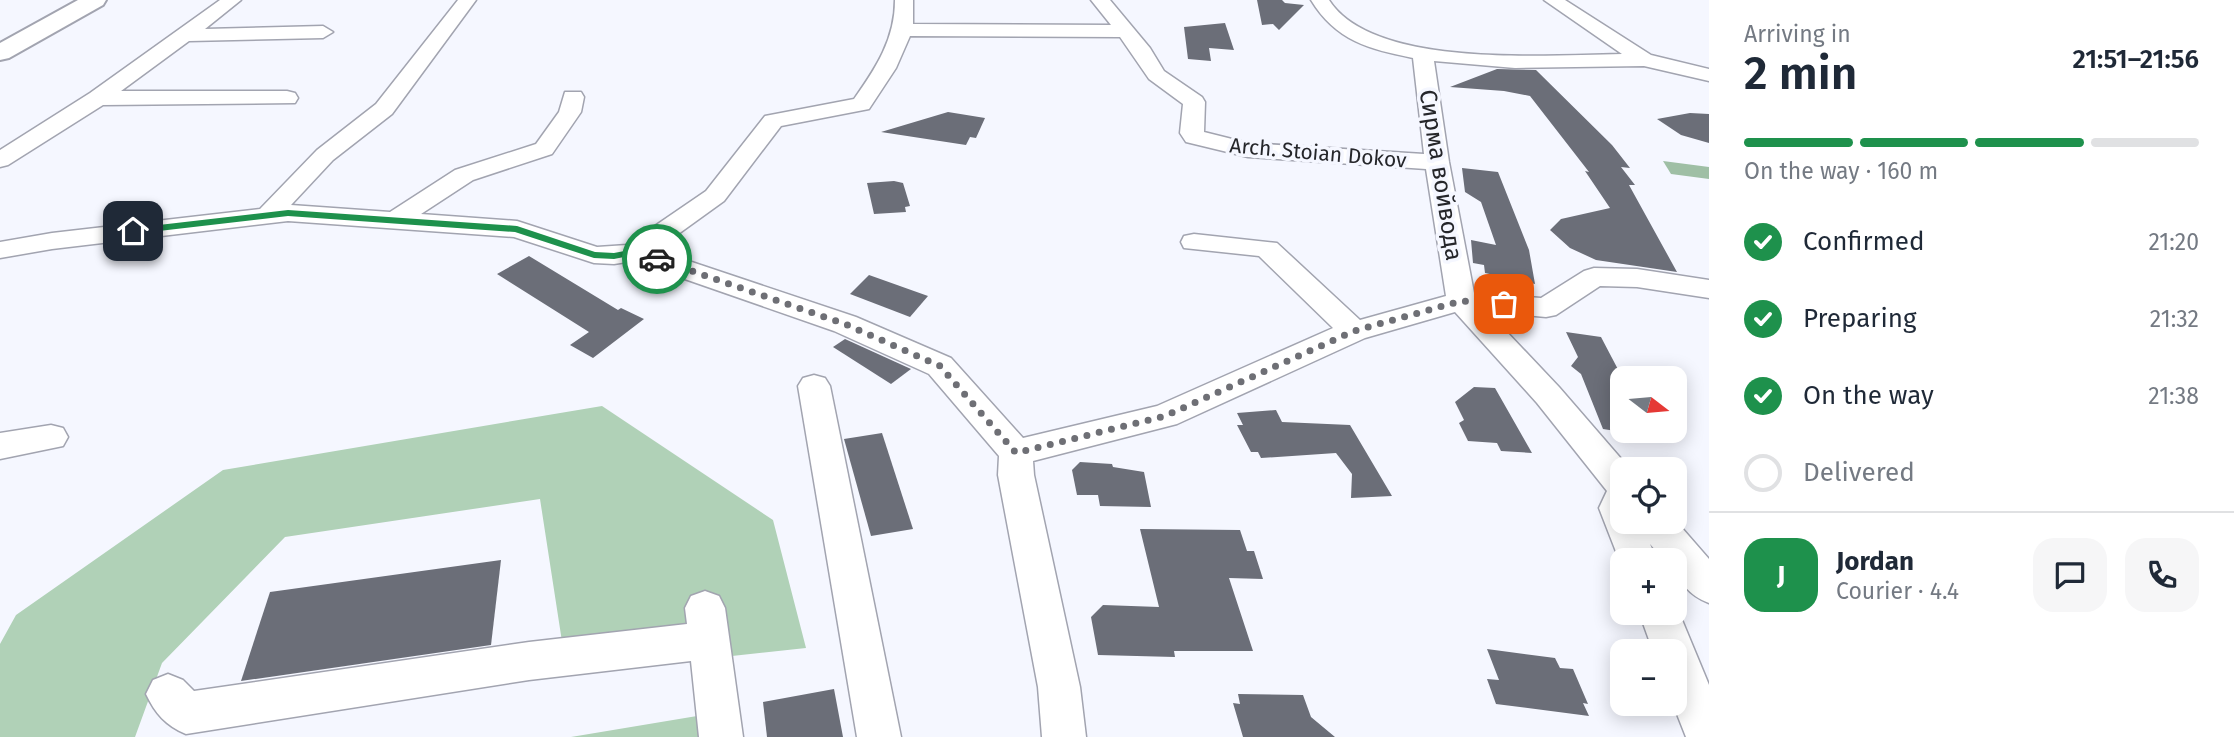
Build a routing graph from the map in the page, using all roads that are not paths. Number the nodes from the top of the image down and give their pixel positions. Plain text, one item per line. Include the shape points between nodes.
1 (69, 0) edge
2 (95, 0) edge
3 (232, 0) edge
4 (467, 0) edge
5 (904, 0) edge
6 (1100, 0) edge
7 (1320, 0) edge
8 (1553, 0) edge
9 (902, 30) junction
10 (1127, 31) junction
11 (323, 33) dead end
12 (185, 35) junction
13 (0, 38) edge
14 (0, 53) edge
15 (1423, 54) junction
16 (1644, 60) junction
17 (1709, 75) edge
18 (573, 97) dead end
19 (98, 99) junction
20 (287, 99) dead end
21 (0, 160) edge
22 (1437, 162) junction
23 (269, 214) junction
24 (397, 219) junction
25 (1195, 242) dead end
26 (0, 250) edge
27 (635, 252) junction
28 (1709, 289) edge
29 (1461, 301) junction
30 (1354, 331) junction
31 (814, 386) dead end
32 (51, 437) dead end
33 (0, 446) edge
34 (1016, 453) junction
35 (1610, 470) edge
36 (1664, 534) edge
37 (1709, 586) edge
38 (1687, 684) edge
39 (176, 715) edge
40 (721, 737) edge
41 (879, 737) edge
42 (1064, 737) edge
43 (1709, 737) edge

1 - 13 highway
2 - 14 highway
3 - 12 street
4 - 23 street via 384,109 325,155
5 - 9 street
6 - 10 street
7 - 15 street, Сирма войвода via 1327,16 1348,30 1374,42
8 - 16 street
9 - 10 street
9 - 27 street via 889,62 861,104 773,121 715,196
10 - 22 street, Arch. Stoian Dokov via 1156,75 1195,102 1192,133 1205,142 1248,150
11 - 12 street
12 - 19 street
15 - 16 street via 1515,62
15 - 22 street, Сирма войвода
16 - 17 street
18 - 24 street via 570,112 544,149 464,175
19 - 20 street
19 - 21 street
22 - 29 street, Сирма войвода
23 - 24 street
23 - 26 street
24 - 27 street via 517,229 594,255
25 - 30 street via 1267,249
27 - 34 street via 845,324 940,366
28 - 29 street via 1594,277 1546,307
29 - 30 street
29 - 35 street
30 - 34 street via 1165,416
31 - 41 street
32 - 33 street
34 - 42 street via 1016,475 1059,687
36 - 37 street
38 - 43 street
39 - 40 street via 529,661 707,624

